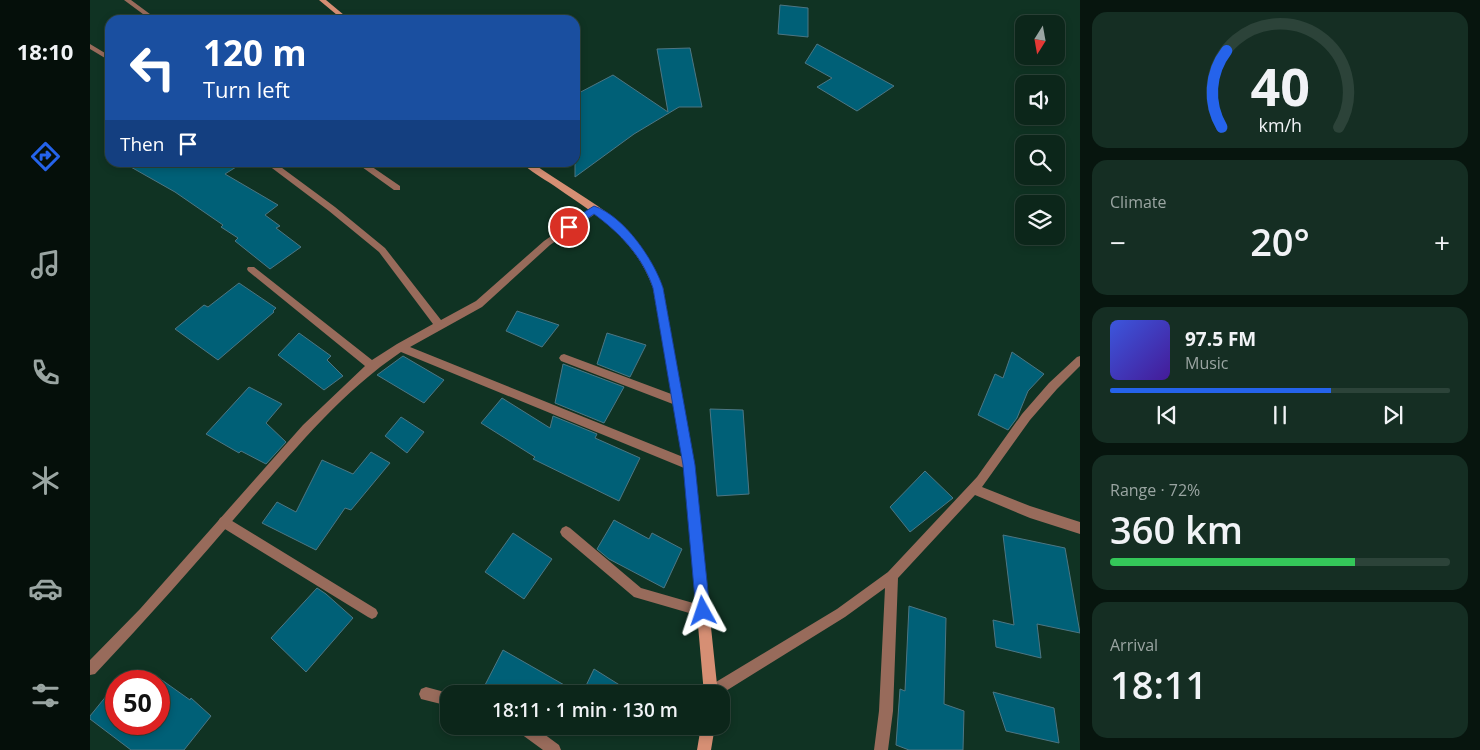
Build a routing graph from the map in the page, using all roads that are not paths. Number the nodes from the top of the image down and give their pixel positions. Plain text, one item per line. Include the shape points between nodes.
1 (127, 0) edge
2 (322, 0) edge
3 (148, 15) edge
4 (341, 15) edge
5 (90, 46) edge
6 (105, 56) edge
7 (275, 167) edge
8 (366, 167) edge
9 (532, 167) edge
10 (396, 188) dead end
11 (594, 210) junction
12 (251, 269) dead end
13 (440, 326) junction
14 (400, 346) junction
15 (564, 358) dead end
16 (1080, 360) edge
17 (372, 366) junction
18 (678, 401) junction
19 (689, 465) junction
20 (973, 489) junction
21 (224, 522) junction
22 (1080, 528) edge
23 (566, 532) dead end
24 (892, 576) junction
25 (703, 611) junction
26 (372, 613) dead end
27 (90, 669) edge
28 (710, 685) edge
29 (725, 685) edge
30 (426, 694) dead end
31 (440, 697) edge
32 (534, 735) edge
33 (706, 735) edge
34 (554, 750) edge
35 (704, 750) edge
36 (881, 750) edge

1 - 3 street
2 - 4 main road
5 - 6 street
7 - 13 street via 382,250
8 - 10 street
9 - 11 main road
11 - 13 street via 547,244 480,304
11 - 18 main road via 627,236 653,272
12 - 17 street
13 - 14 street
14 - 17 street
14 - 19 street
15 - 18 street
16 - 20 street via 1026,417
17 - 21 street via 307,428
18 - 19 main road
19 - 25 main road
20 - 22 street
20 - 24 street
21 - 26 street
21 - 27 street
23 - 25 street via 638,593
24 - 29 street via 841,613
24 - 36 street via 886,711
25 - 28 main road
30 - 31 street
32 - 34 street
33 - 35 main road

